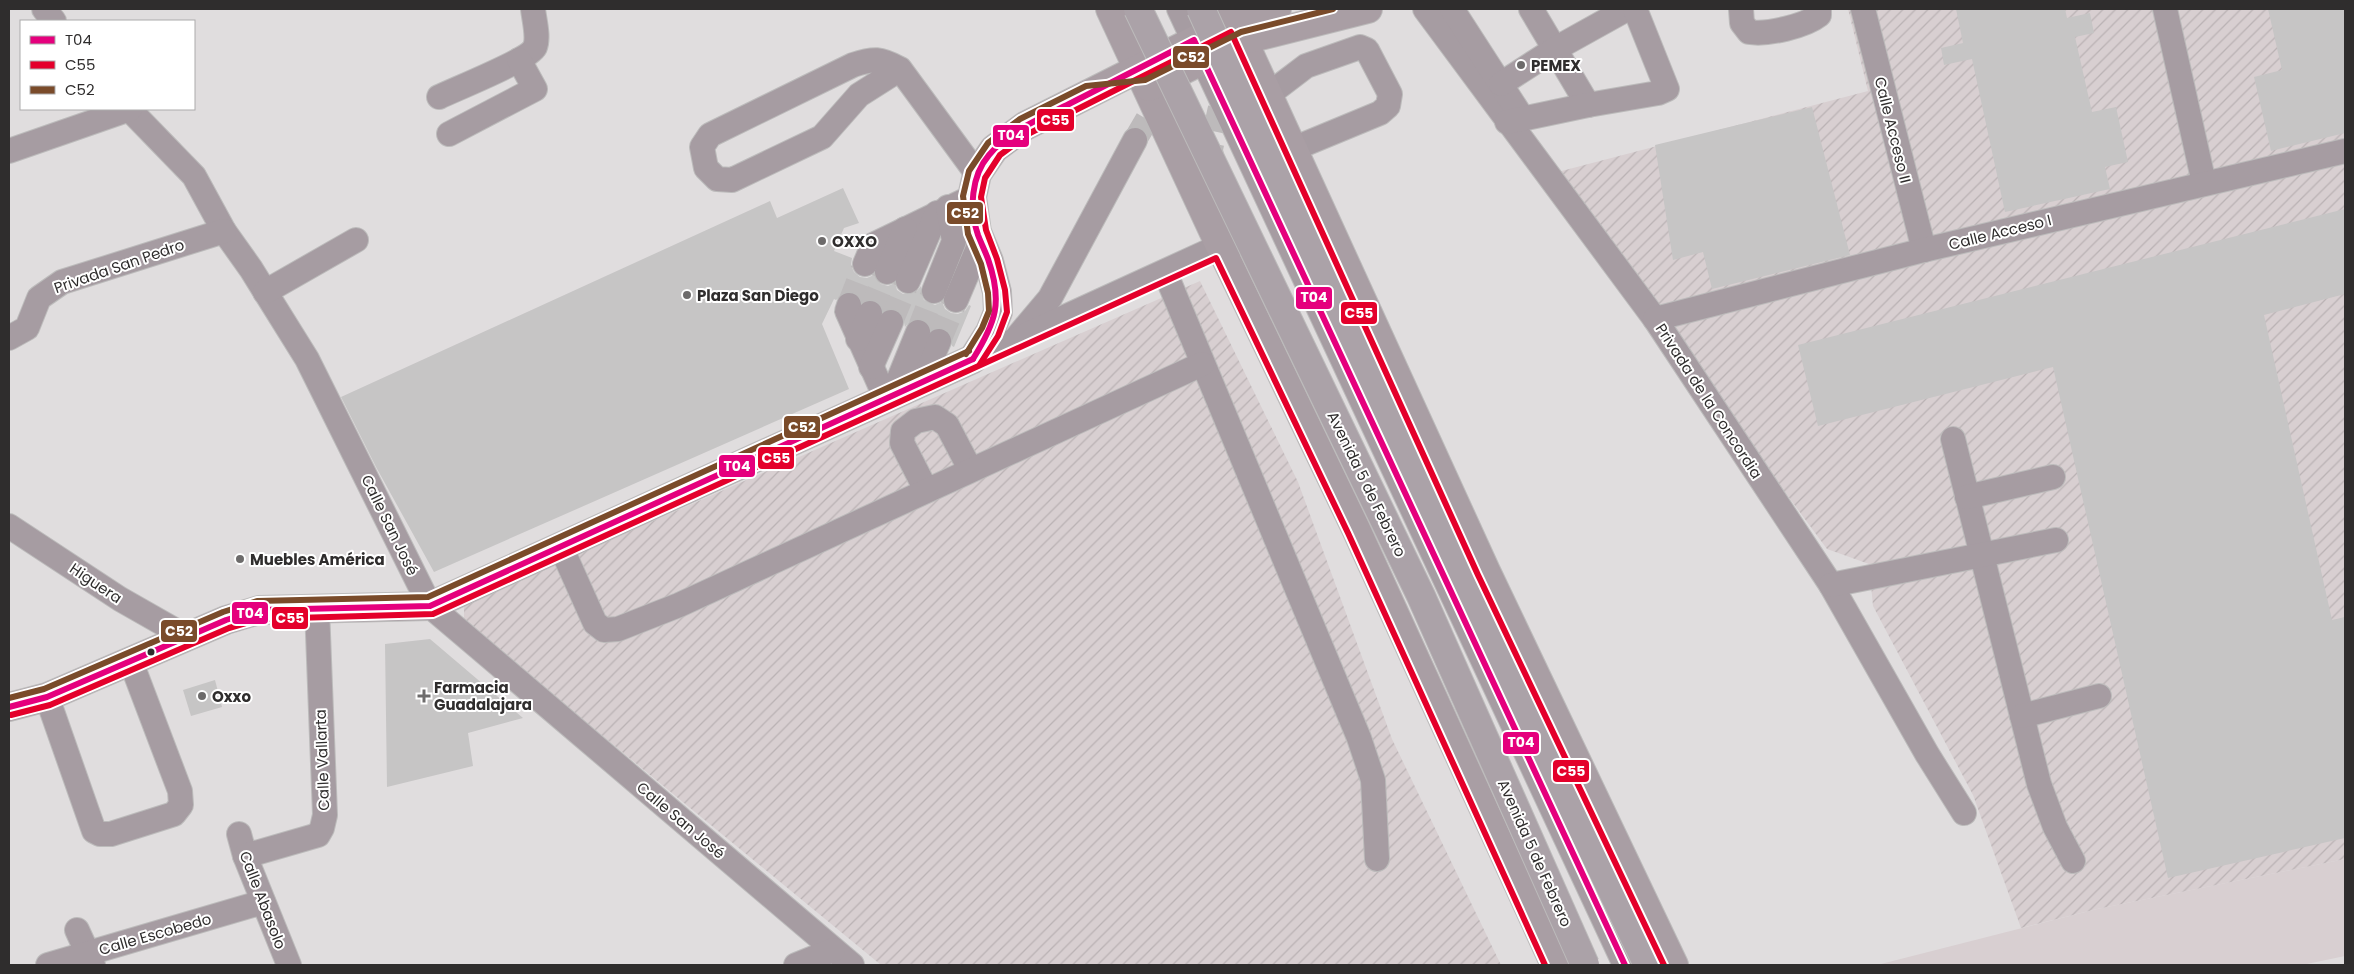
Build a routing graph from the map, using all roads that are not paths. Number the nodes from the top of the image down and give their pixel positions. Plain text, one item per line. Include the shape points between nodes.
1 (44, 9) edge
2 (533, 9) edge
3 (1110, 9) edge
4 (1138, 9) edge
5 (1163, 9) edge
6 (1179, 9) edge
7 (1201, 9) edge
8 (1368, 9) edge
9 (1425, 9) edge
10 (1452, 9) edge
11 (1531, 9) edge
12 (1627, 9) edge
13 (1635, 9) edge
14 (1741, 9) edge
15 (1819, 9) edge
16 (1863, 9) edge
17 (2166, 9) edge
18 (1274, 17) edge
19 (53, 20) edge
20 (1236, 23) edge
21 (1555, 49) junction
22 (1193, 53) junction
23 (519, 60) junction
24 (900, 69) junction
25 (1142, 79) junction
26 (1501, 84) junction
27 (1268, 95) junction
28 (439, 97) dead end
29 (1588, 104) junction
30 (127, 110) edge
31 (131, 110) edge
32 (1515, 120) junction
33 (449, 134) dead end
34 (1136, 140) tunnel mouth
35 (1293, 149) junction
36 (2345, 150) edge
37 (9, 151) edge
38 (2204, 183) junction
39 (958, 198) junction
40 (1217, 206) dead end
41 (905, 229) junction
42 (224, 231) junction
43 (356, 240) dead end
44 (968, 241) junction
45 (1220, 246) junction
46 (1924, 250) junction
47 (865, 264) tunnel mouth
48 (1165, 272) junction
49 (266, 292) junction
50 (1655, 320) junction
51 (9, 338) edge
52 (1013, 341) junction
53 (973, 359) junction
54 (1202, 364) junction
55 (871, 367) junction
56 (922, 383) junction
57 (889, 398) junction
58 (1953, 439) dead end
59 (970, 469) junction
60 (2053, 477) dead end
61 (926, 490) junction
62 (1967, 497) junction
63 (9, 526) edge
64 (1356, 529) junction
65 (2056, 540) dead end
66 (561, 547) junction
67 (1982, 556) junction
68 (1831, 585) junction
69 (430, 606) junction
70 (318, 608) junction
71 (186, 636) junction
72 (131, 662) junction
73 (47, 696) junction
74 (2099, 696) dead end
75 (9, 707) edge
76 (2022, 716) junction
77 (1964, 813) dead end
78 (242, 845) joint
79 (1377, 859) dead end
80 (2073, 860) dead end
81 (262, 902) junction
82 (77, 930) dead end
83 (834, 950) junction
84 (91, 959) edge
85 (48, 965) edge
86 (289, 965) edge
87 (796, 965) edge
88 (852, 965) edge
89 (1555, 965) edge
90 (1584, 965) edge
91 (1608, 965) edge
92 (1625, 965) edge
93 (1648, 965) edge
94 (1674, 965) edge

1 - 19 street
2 - 23 street via 536,43 534,50
3 - 25 main road, Avenida 5 de Febrero
4 - 90 highway, Avenida 5 de Febrero, bridge via 1421,596
5 - 22 street
6 - 22 street
7 - 93 highway, bridge via 1420,491
8 - 18 main road
9 - 32 street, Privada de la Concordia
10 - 26 street
11 - 21 street
12 - 21 street
13 - 29 street via 1667,89
14 - 15 street via 1742,23 1750,32 1760,34 1811,22 1819,15
16 - 46 street, Calle Acceso II
17 - 38 street
18 - 20 main road
20 - 22 main road
20 - 27 main road
21 - 26 street
21 - 29 street
22 - 25 main road
22 - 91 street
22 - 92 street
23 - 28 street
23 - 33 street via 535,89
24 - 24 street via 884,60 853,65 710,135 702,147 706,168 717,179 732,180 822,137 859,94
24 - 39 street
25 - 39 main road via 1089,94 1025,126 994,149
25 - 45 main road, Avenida 5 de Febrero
26 - 32 street
27 - 35 main road
27 - 35 street via 1306,66 1360,47 1367,50 1390,94 1388,106 1380,112
29 - 32 street
30 - 37 street
31 - 42 street, Calle San José via 194,176
32 - 50 street, Privada de la Concordia
34 - 52 street via 1050,298
35 - 94 main road via 1490,580
36 - 38 street, Calle Acceso I
38 - 46 street, Calle Acceso I
39 - 41 street
39 - 41 street via 898,277
39 - 44 main road via 977,232
40 - 64 street
41 - 47 street via 873,245
42 - 49 street, Calle San José
42 - 51 street, Privada San Pedro via 62,282 39,298 27,328
43 - 49 street
44 - 44 street via 952,290
44 - 53 main road via 989,261 998,312
45 - 48 street
45 - 64 main road, Avenida 5 de Febrero
46 - 50 street, Calle Acceso I
48 - 52 street
48 - 54 street
49 - 69 street, Calle San José via 307,359
50 - 68 street, Privada de la Concordia
52 - 53 street
53 - 56 main road
54 - 59 street
54 - 79 street via 1359,738 1373,780
55 - 55 street via 870,313 847,311 858,339
55 - 57 street
56 - 57 main road
56 - 57 street via 928,336
57 - 66 main road
58 - 62 street
59 - 61 street
59 - 61 street via 947,425 936,417 916,420 903,431 902,443
60 - 62 street
61 - 66 street via 618,630 604,630 596,622
62 - 67 street
63 - 71 street, Higuera via 120,599
64 - 89 main road, Avenida 5 de Febrero
65 - 67 street
66 - 69 main road
67 - 68 street
67 - 76 street
68 - 77 street, Privada de la Concordia via 1926,754
69 - 70 main road
69 - 83 street, Calle San José
70 - 71 main road via 259,610
70 - 78 street, Calle Vallarta via 325,814 322,828 318,836
71 - 72 main road
72 - 73 main road
72 - 73 street via 180,791 181,806 174,814 111,834 94,831
73 - 75 main road
74 - 76 street
76 - 80 street via 2039,784 2055,826
78 - 81 street, Calle Abasolo
81 - 84 street, Calle Escobedo
81 - 86 street, Calle Abasolo
82 - 84 street
83 - 87 street
83 - 88 street, Calle San José
84 - 85 street, Calle Escobedo

